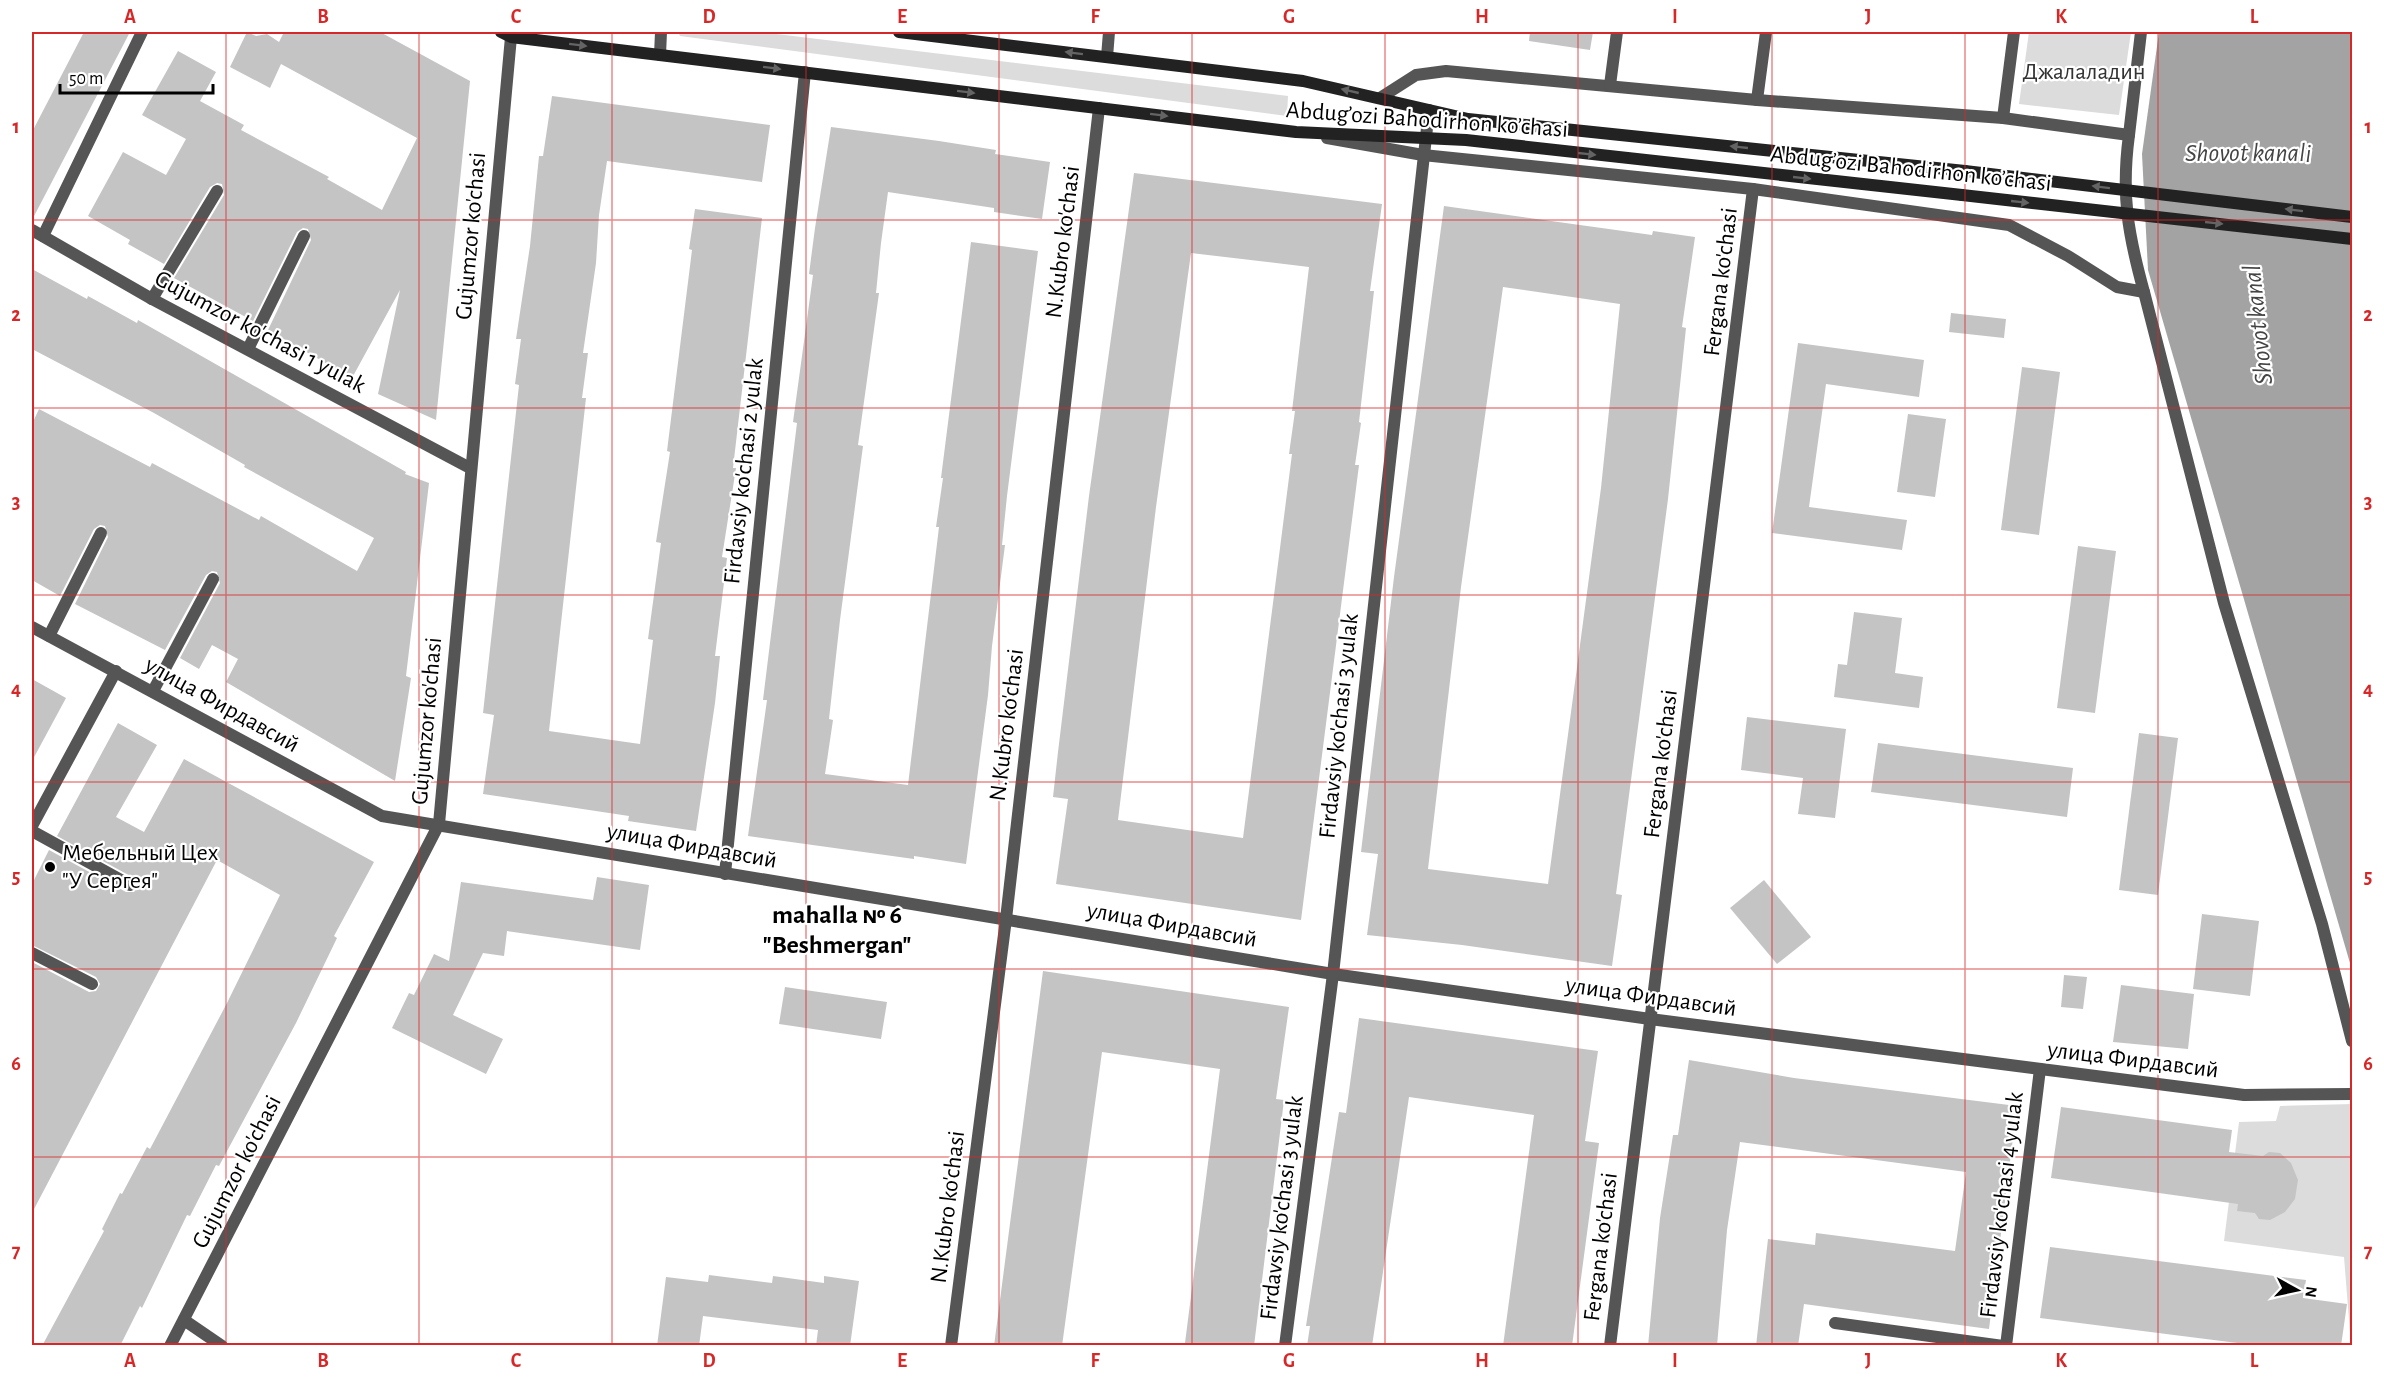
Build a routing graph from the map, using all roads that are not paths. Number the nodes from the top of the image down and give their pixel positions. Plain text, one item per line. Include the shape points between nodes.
1 (142, 32) edge
2 (662, 32) edge
3 (899, 32) edge
4 (1109, 32) edge
5 (1617, 32) edge
6 (1766, 32) edge
7 (2014, 32) edge
8 (2141, 32) edge
9 (506, 34) edge
10 (660, 55) junction
11 (1107, 57) junction
12 (805, 72) junction
13 (1610, 85) junction
14 (1380, 98) junction
15 (1756, 100) junction
16 (1099, 108) junction
17 (1429, 110) junction
18 (2003, 118) junction
19 (1296, 132) junction
20 (2129, 135) junction
21 (1426, 138) junction
22 (1423, 155) junction
23 (1753, 189) junction
24 (217, 191) dead end
25 (2352, 217) edge
26 (37, 233) edge
27 (304, 236) dead end
28 (2352, 239) edge
29 (2144, 292) junction
30 (152, 299) junction
31 (248, 349) junction
32 (470, 468) junction
33 (101, 533) dead end
34 (213, 579) dead end
35 (32, 627) edge
36 (49, 636) junction
37 (116, 671) junction
38 (153, 691) junction
39 (439, 824) junction
40 (32, 826) edge
41 (32, 831) edge
42 (725, 874) junction
43 (130, 885) dead end
44 (1006, 919) junction
45 (32, 953) edge
46 (1333, 974) junction
47 (92, 984) dead end
48 (1650, 1019) junction
49 (2352, 1041) edge
50 (2040, 1069) junction
51 (2352, 1094) edge
52 (184, 1320) junction
53 (1836, 1323) dead end
54 (170, 1346) edge
55 (222, 1346) edge
56 (951, 1346) edge
57 (1286, 1346) edge
58 (1610, 1346) edge
59 (2004, 1346) edge

1 - 26 street
2 - 10 street
11 -> 3 main road, Abdug’ozi Bahodirhon ko’chasi
4 - 11 street
5 - 13 street
6 - 15 street
7 - 18 street
8 - 20 street
9 -> 10 main road, Abdug’ozi Bahodirhon ko’chasi
9 - 32 street, Gujumzor ko'chasi
10 -> 12 main road, Abdug’ozi Bahodirhon ko’chasi
14 -> 11 main road, Abdug’ozi Bahodirhon ko’chasi via 1304,81
12 -> 16 main road, Abdug’ozi Bahodirhon ko’chasi
12 - 42 street, Firdavsiy ko'chasi 2 yulak
13 - 14 street via 1446,71 1416,75
13 - 15 street
14 - 17 main road, Abdug’ozi Bahodirhon ko’chasi
15 - 18 street
16 -> 19 main road, Abdug’ozi Bahodirhon ko’chasi
16 - 44 street, N.Kubro ko'chasi
17 - 21 street, Firdavsiy ko'chasi 3 yulak
25 -> 17 main road, Abdug’ozi Bahodirhon ko’chasi, bridge via 1965,171 1468,119
18 - 20 street
19 - 21 main road, Abdug’ozi Bahodirhon ko’chasi
19 - 22 street
20 - 29 street via 2124,172 2129,238
21 - 22 street, Firdavsiy ko'chasi 3 yulak
21 -> 28 main road, Abdug’ozi Bahodirhon ko’chasi, bridge
22 - 23 street
22 - 46 street, Firdavsiy ko'chasi 3 yulak
23 - 29 street via 2009,225 2117,287
23 - 48 street, Fergana ko'chasi
24 - 30 street
26 - 30 street, Gujumzor ko'chasi 1 yulak
27 - 31 street
29 - 49 street via 2224,603 2322,924
30 - 31 street, Gujumzor ko'chasi 1 yulak
31 - 32 street, Gujumzor ko'chasi 1 yulak
32 - 39 street, Gujumzor ko'chasi
33 - 36 street
34 - 38 street
35 - 36 street, улица Фирдавсий
36 - 37 street, улица Фирдавсий
37 - 38 street, улица Фирдавсий
37 - 40 street
38 - 39 street, улица Фирдавсий via 382,816
39 - 42 street, улица Фирдавсий
39 - 52 street, Gujumzor ko'chasi
41 - 43 street
42 - 44 street, улица Фирдавсий
44 - 46 street, улица Фирдавсий
44 - 56 street, N.Kubro ko'chasi
45 - 47 street
46 - 48 street, улица Фирдавсий
46 - 57 street, Firdavsiy ko'chasi 3 yulak
48 - 50 street, улица Фирдавсий
48 - 58 street, Fergana ko'chasi
50 - 51 street, улица Фирдавсий via 2244,1095
50 - 59 street, Firdavsiy ko'chasi 4 yulak
52 - 54 street, Gujumzor ko'chasi
52 - 55 street
53 - 59 street, Firdavsiy ko'chasi 4 yulak

